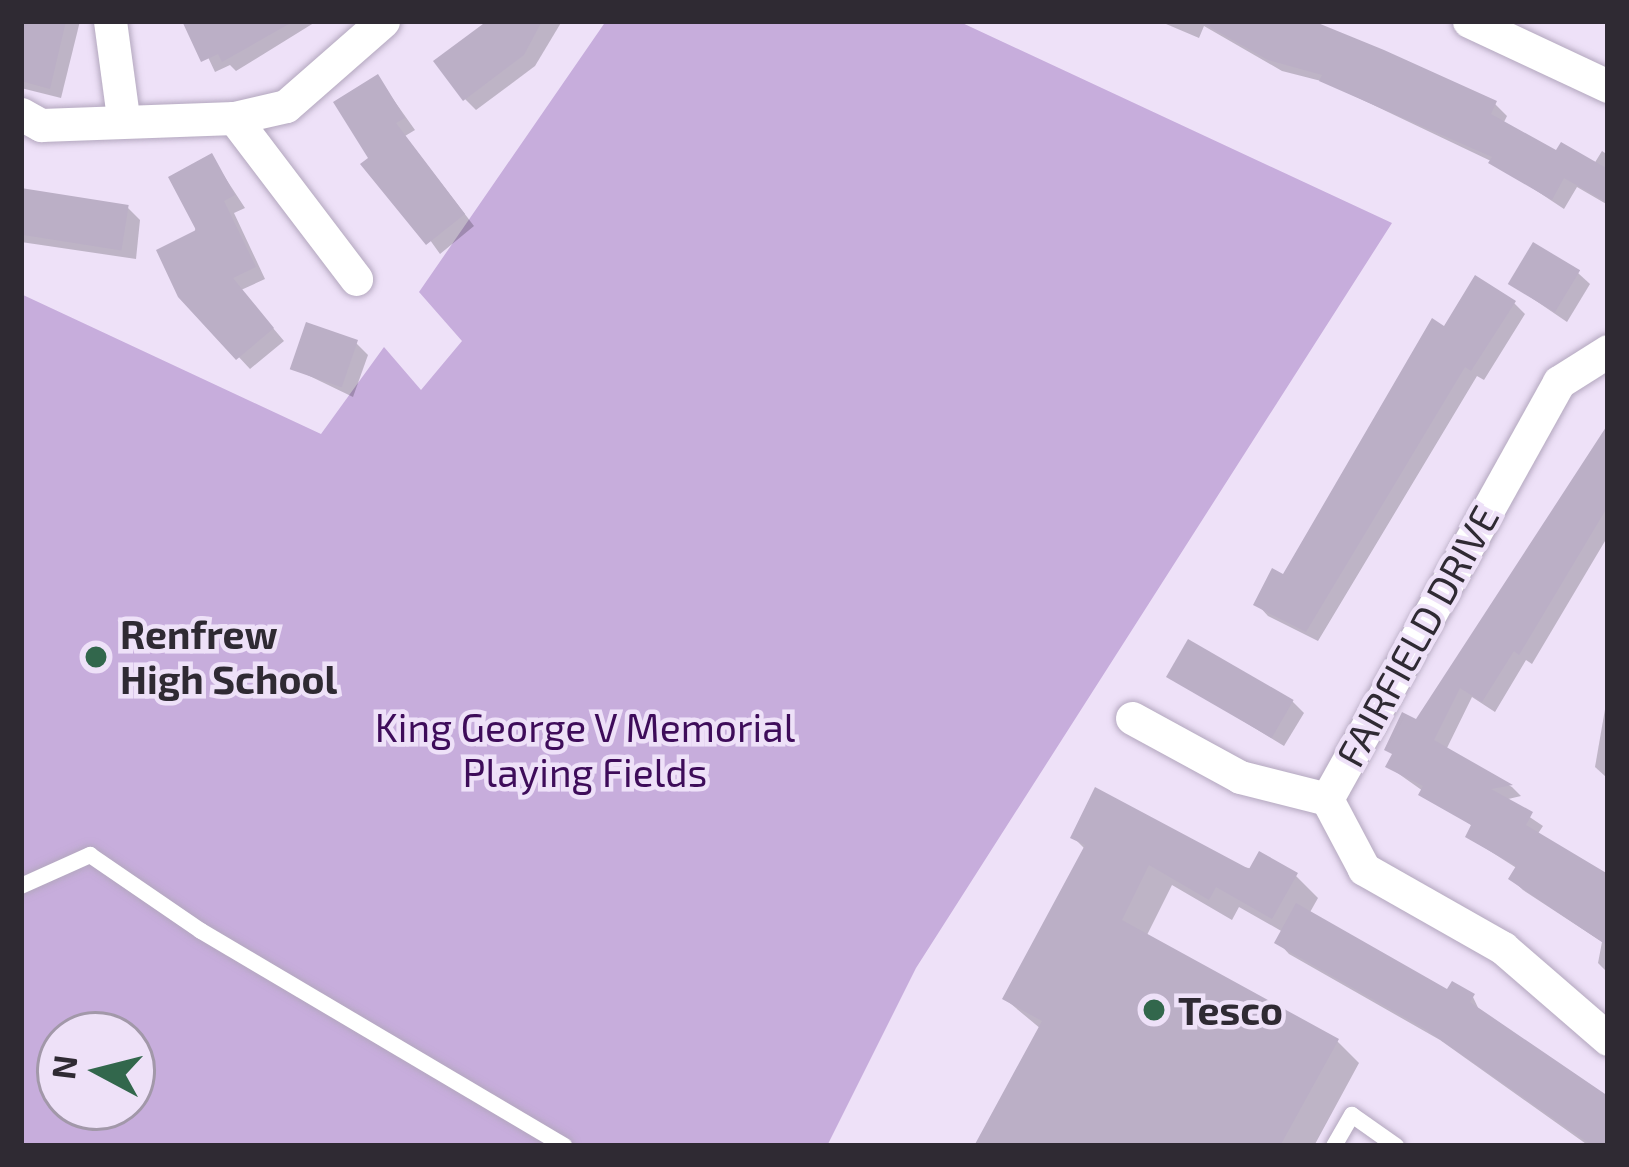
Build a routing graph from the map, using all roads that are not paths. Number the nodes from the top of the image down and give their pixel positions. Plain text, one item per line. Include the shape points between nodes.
1 (110, 21) edge
2 (383, 21) edge
3 (1469, 21) edge
4 (1608, 86) edge
5 (21, 114) edge
6 (123, 117) junction
7 (234, 118) junction
8 (356, 279) dead end
9 (1608, 351) edge
10 (1132, 718) dead end
11 (1327, 799) junction
12 (21, 886) edge
13 (1608, 1039) edge
14 (564, 1146) edge
15 (1334, 1146) edge
16 (1396, 1146) edge

1 - 6 street
2 - 7 street via 286,106
3 - 4 street
5 - 6 street via 41,125
6 - 7 street
7 - 8 street
9 - 11 street, FAIRFIELD DRIVE via 1559,382
10 - 11 street via 1240,777
11 - 13 street, FAIRFIELD DRIVE via 1364,869 1503,948
12 - 14 lane via 90,855 201,931
15 - 16 lane via 1352,1114

